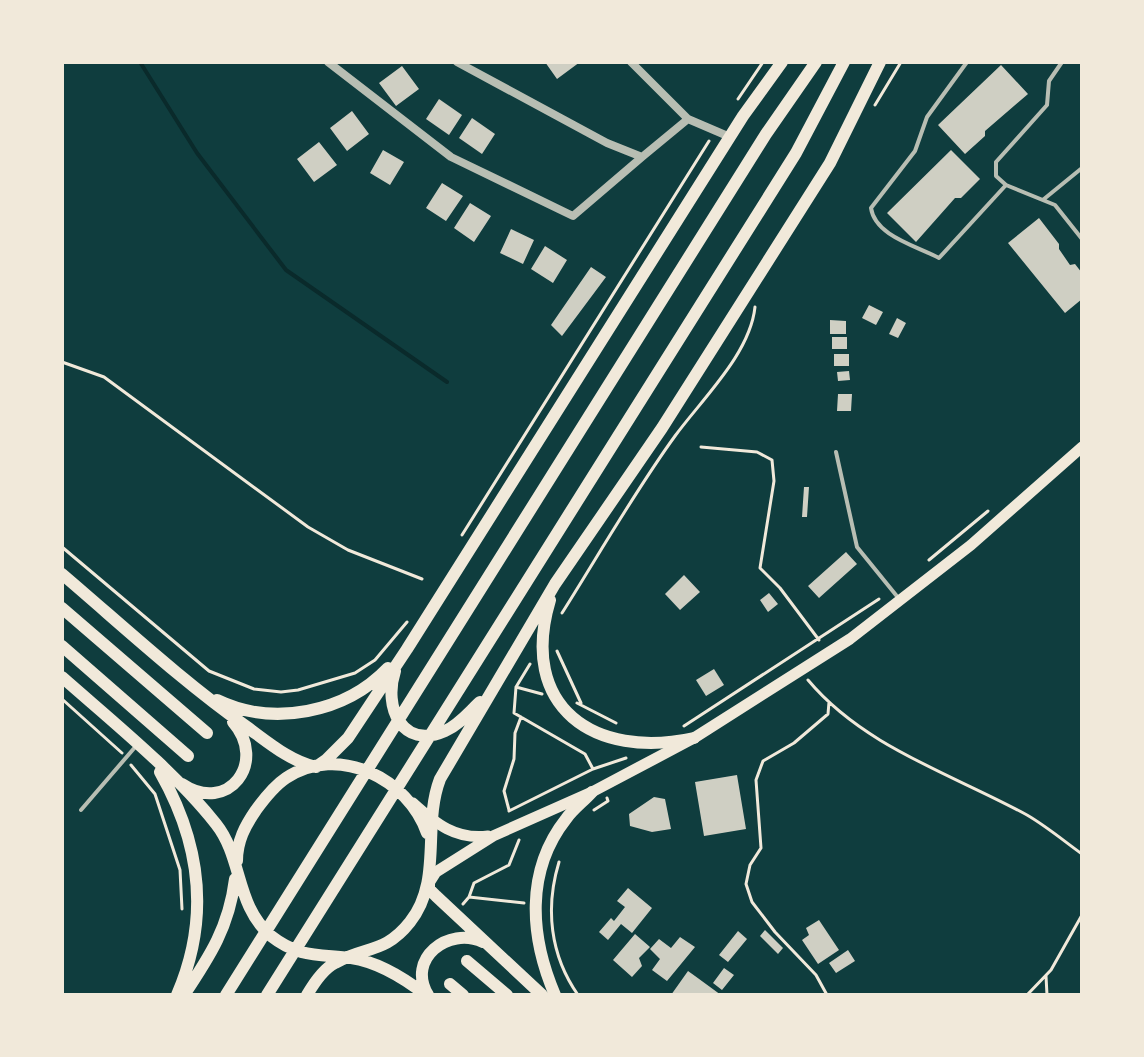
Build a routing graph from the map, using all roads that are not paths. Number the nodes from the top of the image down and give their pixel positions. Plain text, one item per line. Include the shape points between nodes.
1 (328, 62) edge
2 (457, 62) edge
3 (631, 62) edge
4 (782, 62) edge
5 (816, 62) edge
6 (844, 62) edge
7 (880, 62) edge
8 (967, 62) edge
9 (1062, 62) edge
10 (688, 119) junction
11 (730, 137) junction
12 (642, 157) junction
13 (1082, 168) edge
14 (1006, 185) junction
15 (1044, 199) junction
16 (1082, 239) edge
17 (1082, 447) edge
18 (836, 452) dead end
19 (62, 574) edge
20 (555, 584) junction
21 (896, 595) junction
22 (62, 608) edge
23 (62, 646) edge
24 (407, 649) junction
25 (399, 661) junction
26 (62, 677) edge
27 (500, 677) junction
28 (197, 690) junction
29 (214, 704) junction
30 (207, 733) dead end
31 (694, 738) junction
32 (138, 744) junction
33 (150, 755) junction
34 (188, 756) dead end
35 (161, 767) junction
36 (316, 767) junction
37 (592, 792) junction
38 (407, 798) junction
39 (81, 810) dead end
40 (430, 819) junction
41 (493, 836) junction
42 (431, 852) junction
43 (237, 864) junction
44 (429, 883) junction
45 (486, 943) junction
46 (349, 958) junction
47 (467, 961) dead end
48 (450, 984) dead end
49 (177, 995) edge
50 (184, 995) edge
51 (226, 995) edge
52 (267, 995) edge
53 (307, 995) edge
54 (427, 995) edge
55 (463, 995) edge
56 (507, 995) edge
57 (542, 995) edge
58 (555, 995) edge

1 - 12 street via 451,157 573,216
2 - 12 street
3 - 10 street
4 - 11 main road
5 - 51 main road
6 - 52 main road via 796,153
7 - 20 main road via 830,163 662,428
8 - 14 lane via 927,117 915,151 871,208 873,220 939,258
9 - 14 lane via 1049,81 1047,105 996,162 996,176
10 - 11 street
10 - 12 street
11 - 24 main road
13 - 15 lane
14 - 15 lane
15 - 16 lane
17 - 21 main road via 971,545
18 - 21 lane via 857,547
19 - 28 main road
20 - 27 main road
20 - 31 main road via 542,654 564,712 606,738 656,744
21 - 31 main road via 828,653
22 - 30 main road
23 - 34 main road
24 - 25 main road
24 - 28 main road via 367,687 307,712 240,709
25 - 27 main road via 391,691 393,711 402,726 420,734 451,728
25 - 36 main road via 348,738
26 - 32 main road
27 - 40 main road via 440,779
28 - 29 main road
29 - 35 main road via 244,739 246,760 239,780 224,790 200,791
29 - 36 main road via 292,758
31 - 37 main road
32 - 33 main road
32 - 39 lane
33 - 35 main road
33 - 49 main road via 169,789 194,858 194,949
35 - 43 main road via 216,824
36 - 38 main road via 358,768 385,779
36 - 43 main road via 283,780 259,806 241,835
37 - 41 main road
37 - 58 main road via 567,817 542,865 536,937
38 - 40 main road
38 - 42 main road via 423,824
40 - 41 main road via 463,837
40 - 42 main road
41 - 44 main road via 436,872
42 - 44 main road
43 - 46 main road via 245,901 270,935 307,955
43 - 50 main road via 229,915 217,945
44 - 45 main road via 431,892
44 - 46 main road via 416,914 400,933
45 - 54 main road via 463,937 437,945 423,967
45 - 57 main road
46 - 53 main road via 331,966
46 - 54 main road via 386,969
47 - 56 main road
48 - 55 main road

